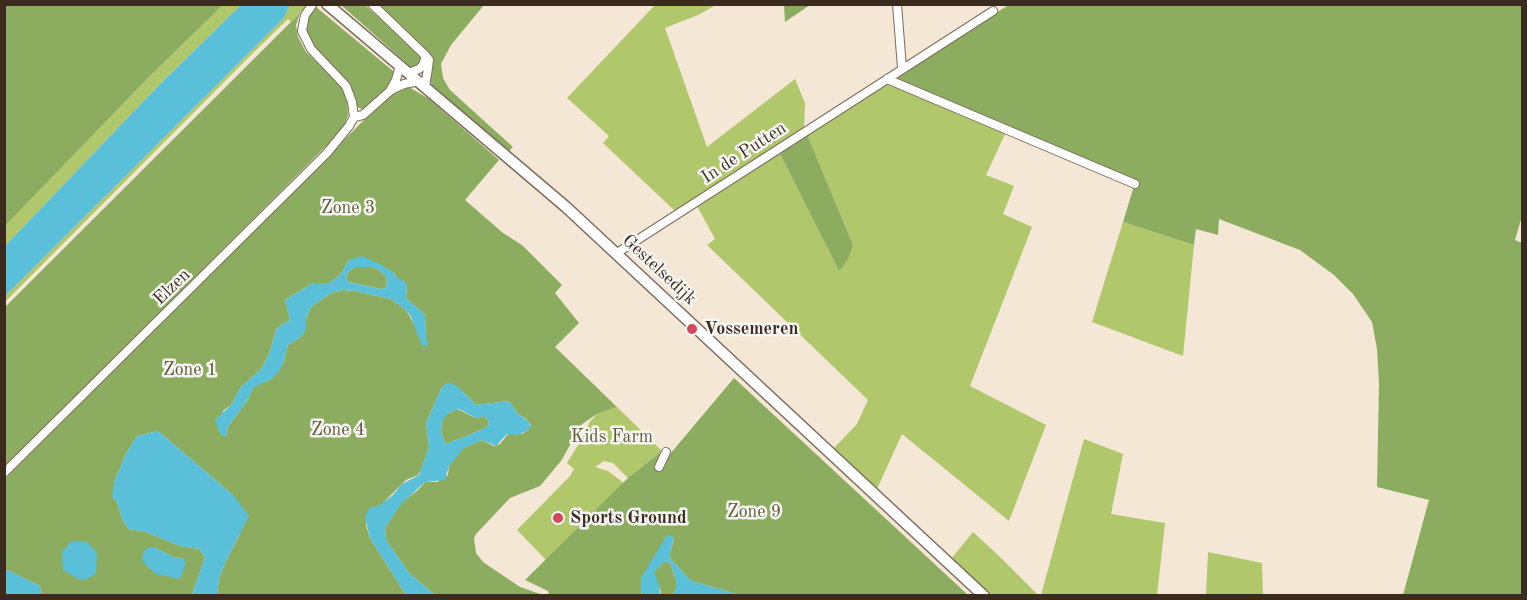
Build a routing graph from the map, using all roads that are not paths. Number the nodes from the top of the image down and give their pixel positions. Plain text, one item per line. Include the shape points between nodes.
1 (313, 4) edge
2 (372, 4) edge
3 (897, 4) edge
4 (328, 6) edge
5 (993, 11) dead end
6 (426, 56) junction
7 (400, 65) junction
8 (902, 68) junction
9 (409, 73) junction
10 (887, 79) junction
11 (422, 84) junction
12 (390, 91) junction
13 (354, 117) junction
14 (1135, 183) dead end
15 (617, 253) junction
16 (666, 452) dead end
17 (659, 467) dead end
18 (4, 473) edge
19 (984, 596) edge

1 - 13 street via 305,15 302,31 311,49 346,86
2 - 6 street
3 - 8 street
4 - 7 main road, Gestelsedijk
5 - 8 street, In de Putten
6 - 9 street via 419,69
6 - 11 street via 429,60
7 - 9 main road, Gestelsedijk
7 - 12 street, Elzen
8 - 10 street, In de Putten
9 - 11 main road, Gestelsedijk
10 - 14 street
10 - 15 street, In de Putten
11 - 12 street, Elzen via 404,84
11 - 15 main road, Gestelsedijk
12 - 13 street, Elzen via 363,115
13 - 18 street, Elzen via 332,148
15 - 19 main road, Gestelsedijk
16 - 17 street

